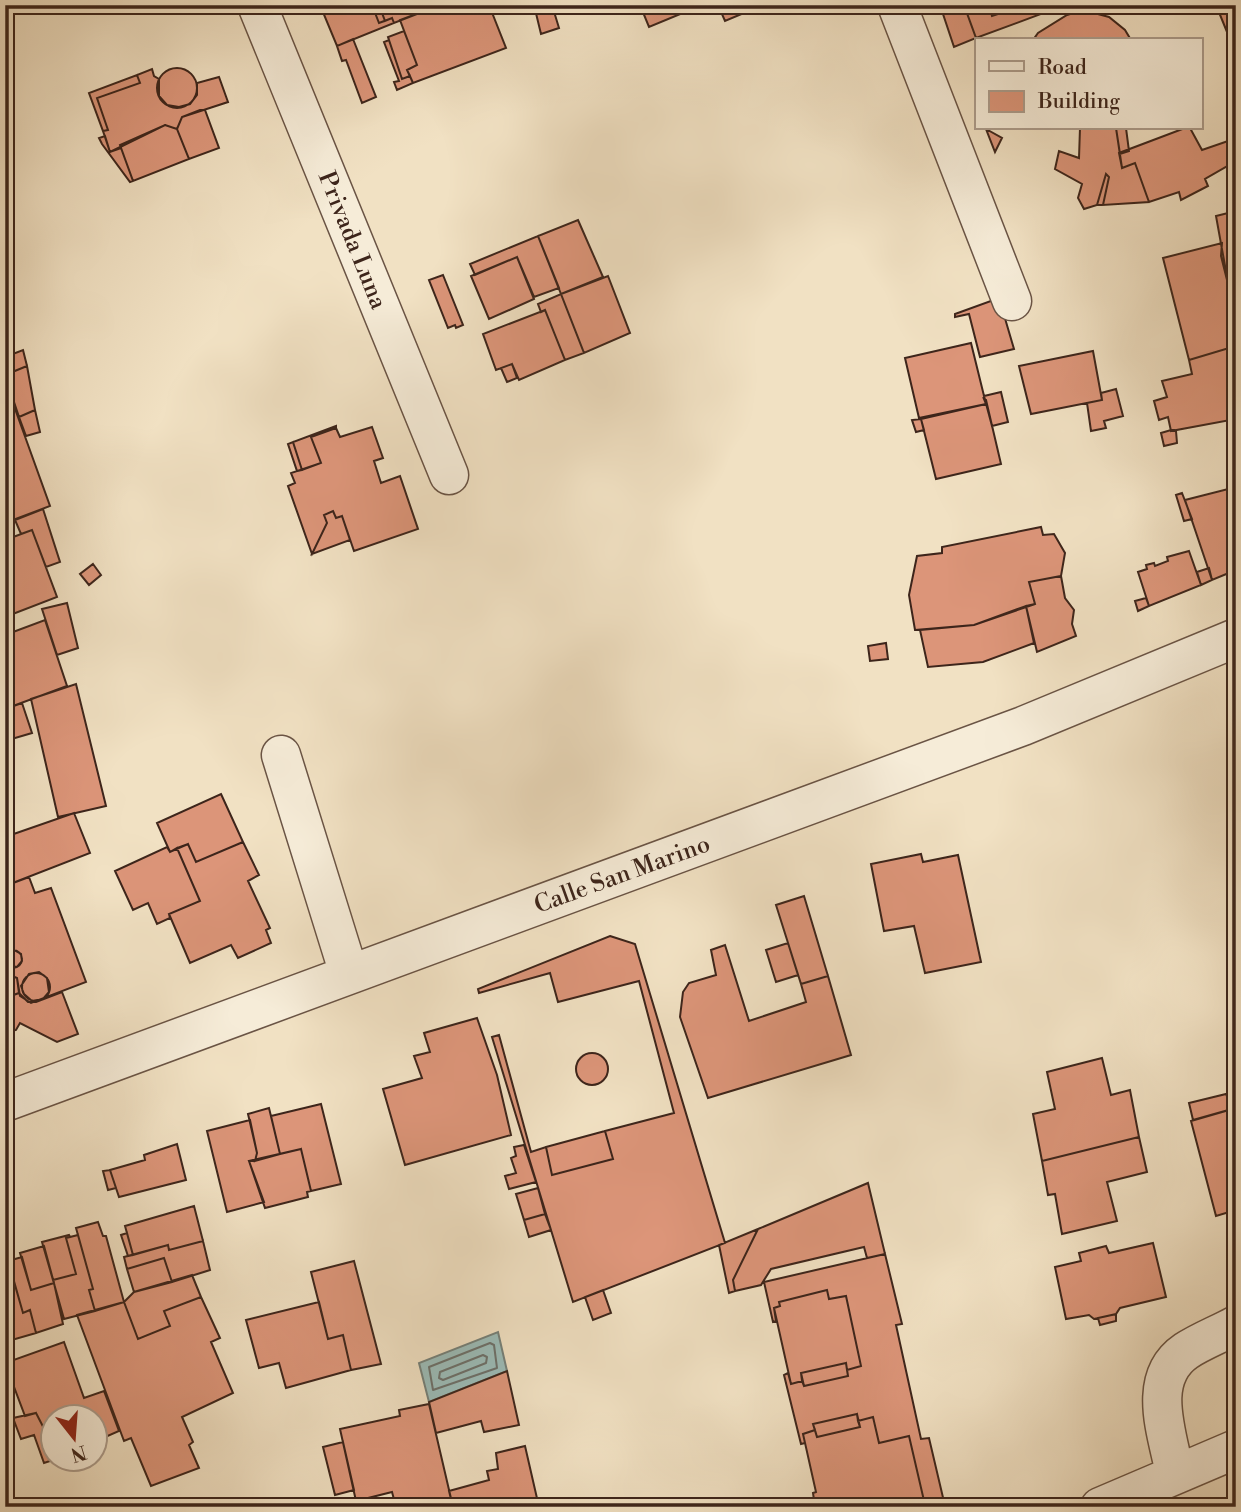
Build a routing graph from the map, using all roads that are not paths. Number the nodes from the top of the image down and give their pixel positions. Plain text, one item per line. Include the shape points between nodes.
1 (257, 5) edge
2 (897, 5) edge
3 (1012, 301) dead end
4 (449, 475) dead end
5 (1236, 638) edge
6 (281, 755) dead end
7 (349, 974) junction
8 (5, 1101) edge
9 (1236, 1325) edge
10 (1236, 1448) edge
11 (1175, 1474) junction
12 (1100, 1507) edge

1 - 4 street, Privada Luna
2 - 3 street
5 - 7 street, Calle San Marino via 1023,726
6 - 7 street
7 - 8 street, Calle San Marino
9 - 11 street via 1185,1352 1168,1371 1160,1399
10 - 11 street
11 - 12 street

